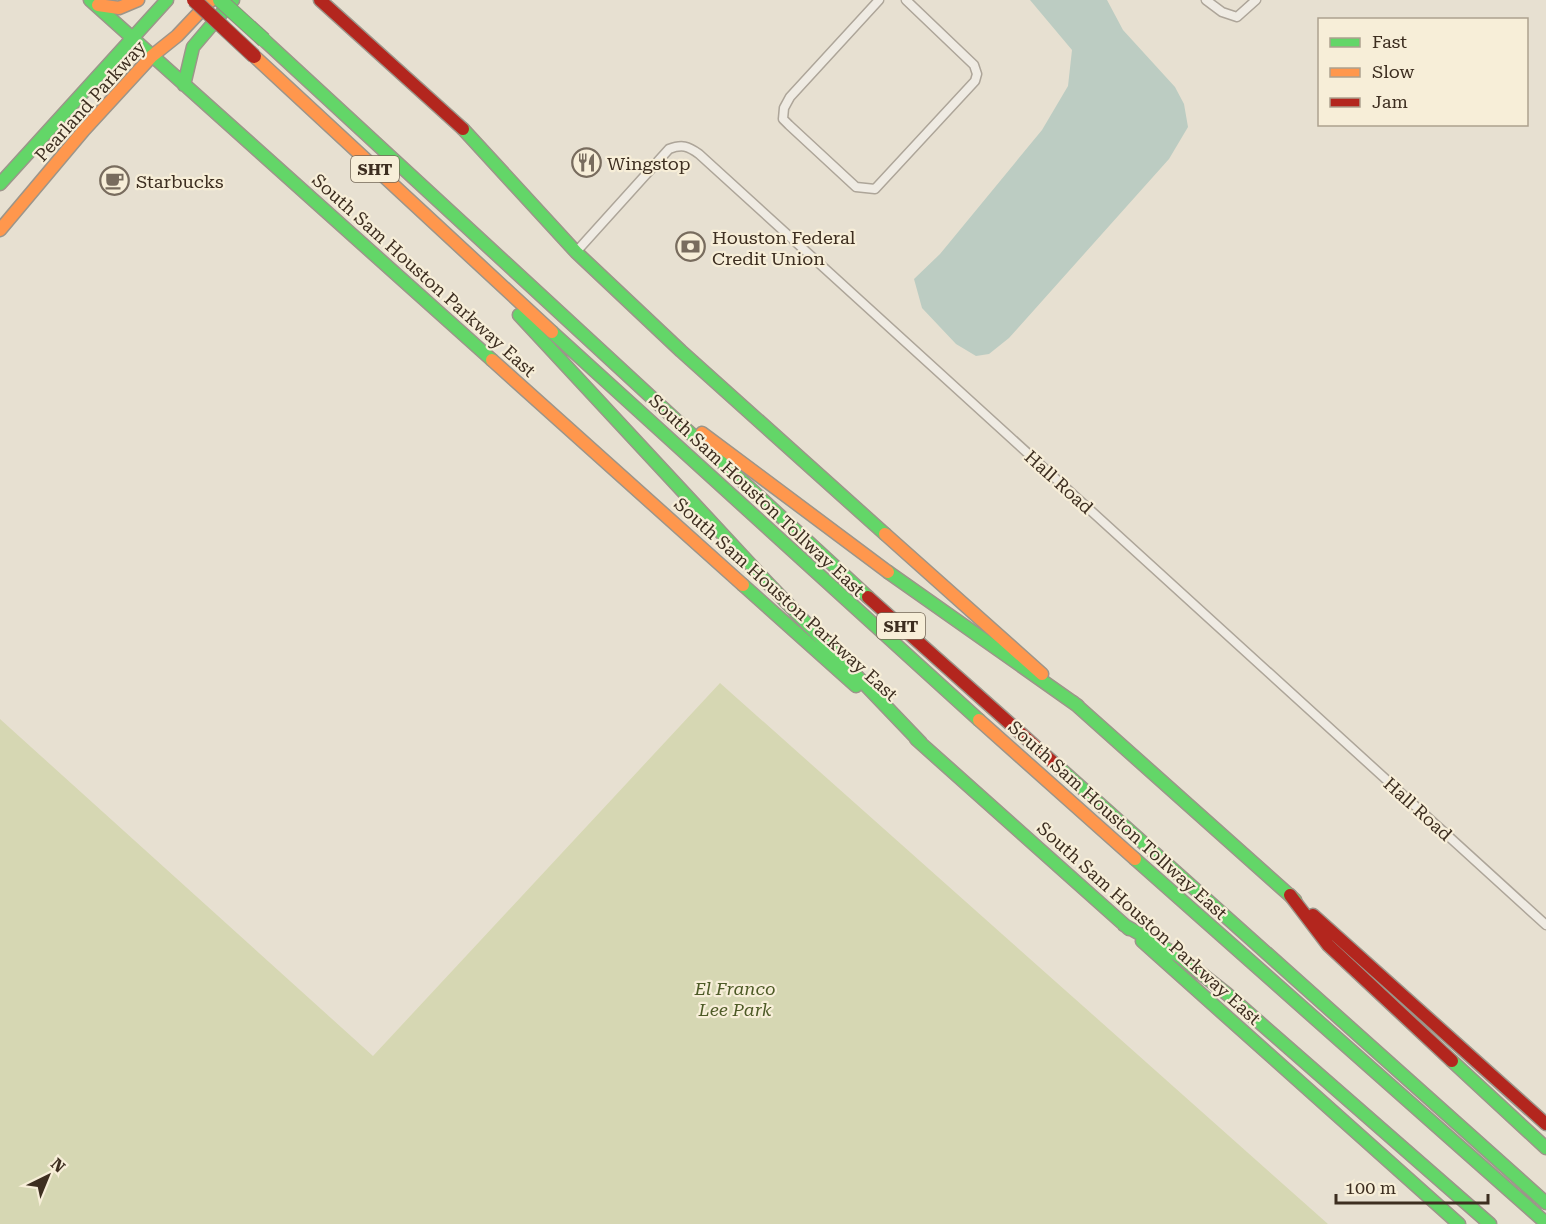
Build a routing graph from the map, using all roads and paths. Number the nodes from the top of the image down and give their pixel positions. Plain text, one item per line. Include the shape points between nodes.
1 (138, 0) edge
2 (167, 0) edge
3 (194, 0) edge
4 (211, 0) edge
5 (220, 0) edge
6 (233, 0) edge
7 (320, 0) edge
8 (879, 0) edge
9 (906, 0) edge
10 (1206, 0) edge
11 (1256, 0) edge
12 (92, 2) edge
13 (132, 39) junction
14 (152, 56) junction
15 (184, 85) junction
16 (0, 184) edge
17 (0, 231) edge
18 (576, 252) junction
19 (496, 283) junction
20 (638, 387) junction
21 (1078, 706) junction
22 (921, 743) junction
23 (1290, 895) junction
24 (1124, 925) junction
25 (1546, 925) edge
26 (1546, 1124) edge
27 (1546, 1148) edge
28 (1546, 1203) edge
29 (1546, 1223) edge
30 (1459, 1224) edge
31 (1490, 1224) edge

1 - 12 main road via 128,8 114,10
2 - 13 main road, Pearland Parkway
3 - 19 main road, South Sam Houston Tollway East / SHT, bridge
4 - 14 main road, Pearland Parkway
5 - 20 main road, South Sam Houston Tollway East / SHT, bridge
6 - 15 main road via 190,48
7 - 18 main road via 462,128
8 - 9 street via 790,97 783,119 856,187 875,189 975,81 977,74 974,65
10 - 11 street via 1237,17
12 - 13 main road, South Sam Houston Parkway East
13 - 14 main road, South Sam Houston Parkway East
13 - 16 main road, Pearland Parkway
14 - 15 main road, South Sam Houston Parkway East
14 - 17 main road, Pearland Parkway
15 - 22 main road, South Sam Houston Parkway East
18 - 21 main road
18 - 25 street, Hall Road via 669,149 687,146 699,153
19 - 22 main road via 526,325
19 - 29 main road, South Sam Houston Tollway East / SHT via 871,624
20 - 21 main road via 956,622
20 - 28 main road, South Sam Houston Tollway East / SHT
21 - 23 main road
22 - 24 main road, South Sam Houston Parkway East
23 - 26 main road
23 - 27 main road via 1328,945
24 - 30 main road, South Sam Houston Parkway East
24 - 31 main road via 1179,956 1227,994

